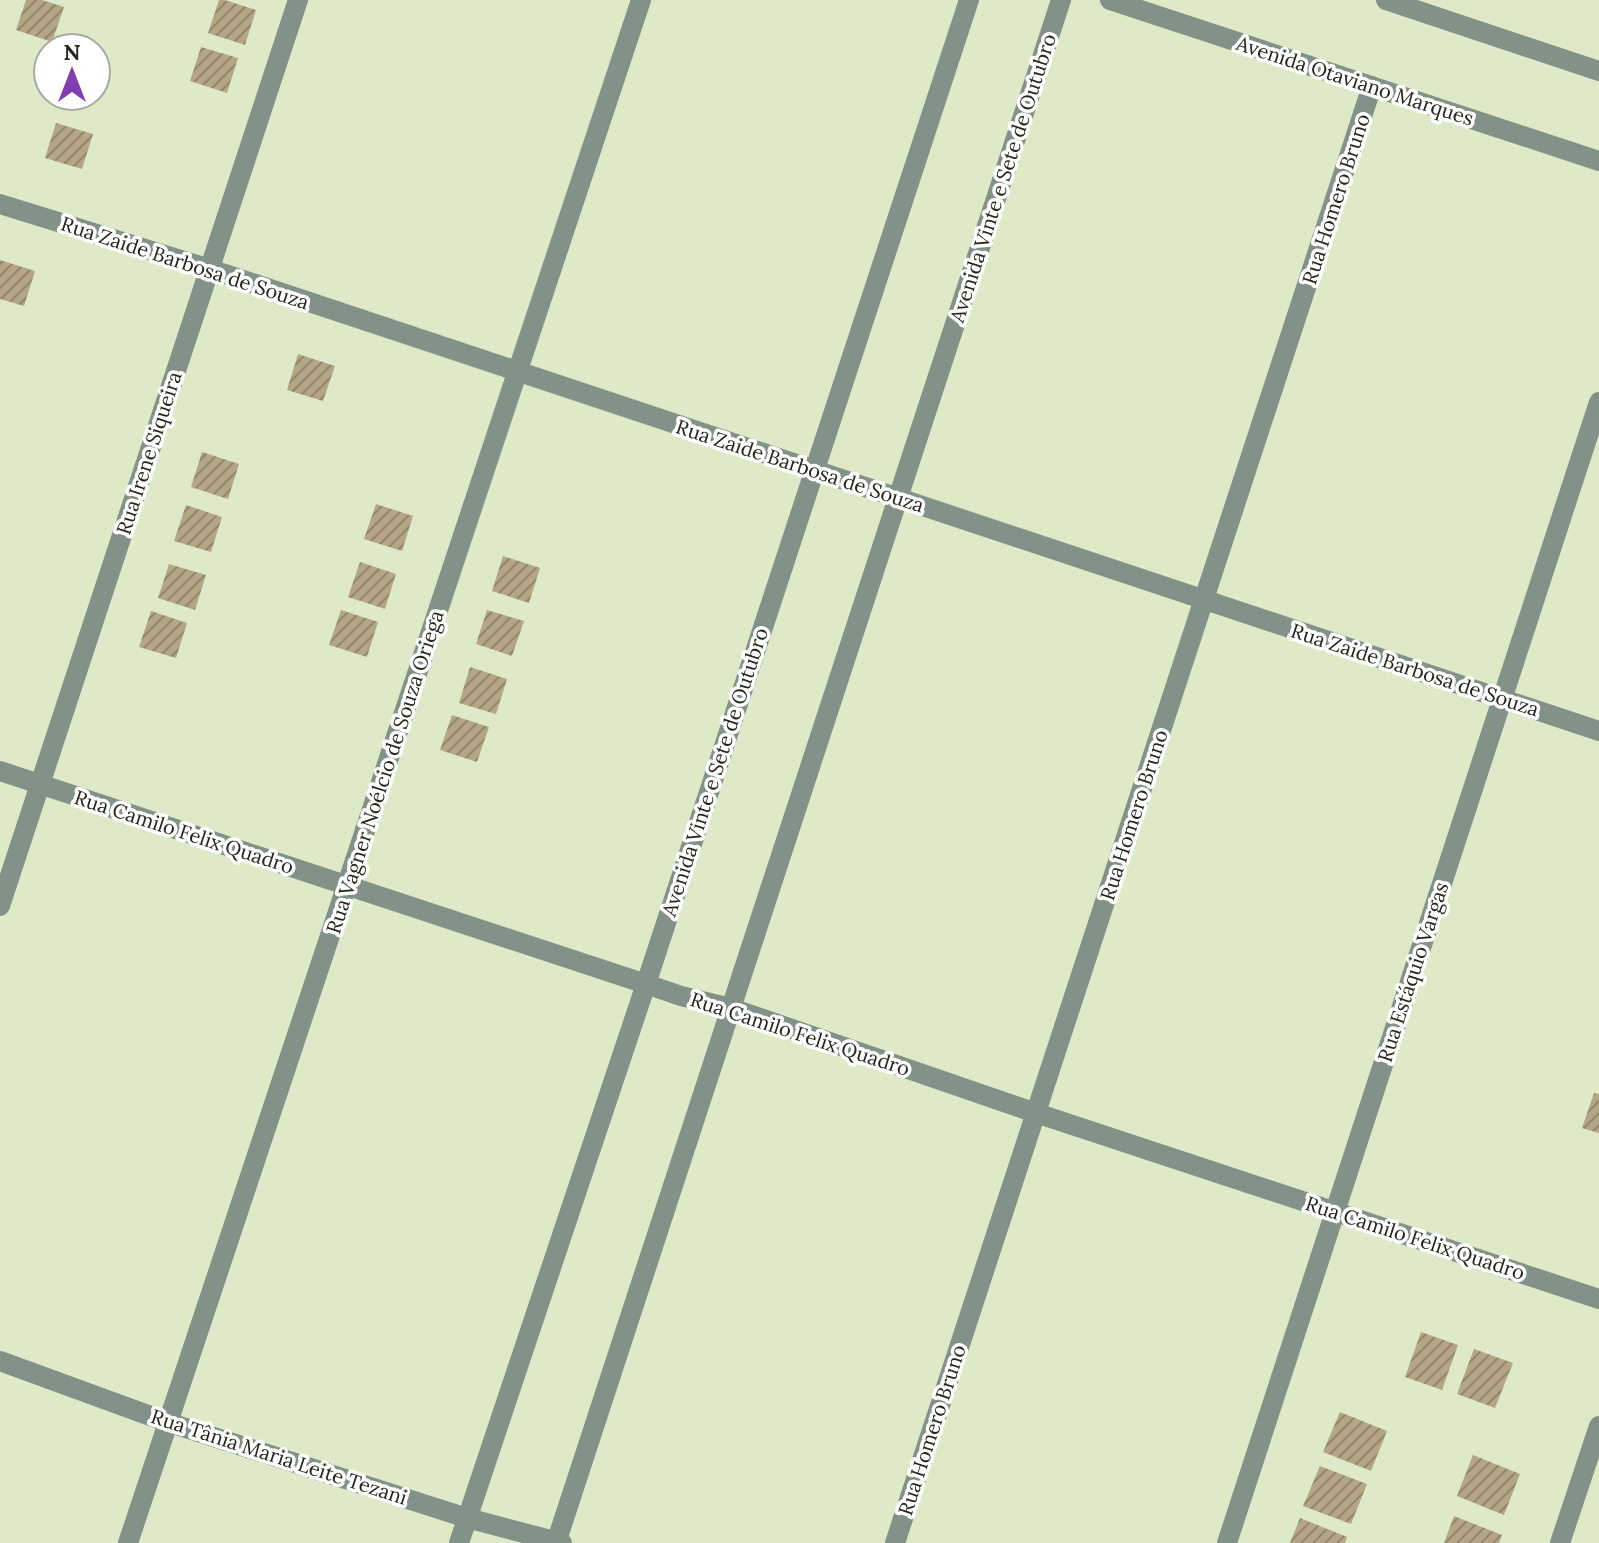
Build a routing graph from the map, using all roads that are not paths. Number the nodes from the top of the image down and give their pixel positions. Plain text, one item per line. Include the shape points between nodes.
1 (298, 0) edge
2 (641, 0) edge
3 (969, 0) edge
4 (1061, 0) edge
5 (1110, 0) edge
6 (1386, 0) edge
7 (1599, 71) edge
8 (1372, 86) junction
9 (1599, 161) edge
10 (0, 204) edge
11 (210, 269) junction
12 (518, 372) junction
13 (1599, 402) edge
14 (814, 470) junction
15 (898, 498) junction
16 (1204, 600) junction
17 (1502, 699) junction
18 (1599, 731) edge
19 (0, 771) edge
20 (40, 784) junction
21 (348, 886) junction
22 (0, 906) edge
23 (646, 984) junction
24 (731, 1008) junction
25 (1036, 1113) junction
26 (1335, 1212) junction
27 (1599, 1299) edge
28 (0, 1361) edge
29 (167, 1422) junction
30 (1599, 1426) edge
31 (467, 1518) junction
32 (558, 1542) edge
33 (128, 1543) edge
34 (459, 1543) edge
35 (895, 1543) edge
36 (1227, 1543) edge
37 (1560, 1543) edge

1 - 11 street, Rua Irene Siqueira
2 - 12 street, Rua Vagner Noélcio de Souza Oriega
3 - 14 street, Avenida Vinte e Sete de Outubro
4 - 15 street, Avenida Vinte e Sete de Outubro
5 - 8 street, Avenida Otaviano Marques
6 - 7 street
8 - 9 street, Avenida Otaviano Marques
8 - 16 street, Rua Homero Bruno
10 - 11 street, Rua Zaide Barbosa de Souza
11 - 12 street, Rua Zaide Barbosa de Souza
11 - 20 street, Rua Irene Siqueira
12 - 14 street, Rua Zaide Barbosa de Souza
12 - 21 street, Rua Vagner Noélcio de Souza Oriega
13 - 17 street, Rua Estáquio Vargas
14 - 15 street, Rua Zaide Barbosa de Souza
14 - 23 street, Avenida Vinte e Sete de Outubro
15 - 16 street, Rua Zaide Barbosa de Souza
15 - 24 street, Avenida Vinte e Sete de Outubro
16 - 17 street, Rua Zaide Barbosa de Souza
16 - 25 street, Rua Homero Bruno
17 - 18 street, Rua Zaide Barbosa de Souza
17 - 26 street, Rua Estáquio Vargas
19 - 20 street, Rua Camilo Felix Quadro
20 - 21 street, Rua Camilo Felix Quadro
20 - 22 street, Rua Irene Siqueira
21 - 23 street, Rua Camilo Felix Quadro
21 - 29 street, Rua Vagner Noélcio de Souza Oriega
23 - 24 street, Rua Camilo Felix Quadro
23 - 31 street, Avenida Vinte e Sete de Outubro
24 - 25 street, Rua Camilo Felix Quadro
24 - 32 street, Avenida Vinte e Sete de Outubro
25 - 26 street, Rua Camilo Felix Quadro
25 - 35 street, Rua Homero Bruno
26 - 27 street, Rua Camilo Felix Quadro
26 - 36 street, Rua Estáquio Vargas
28 - 29 street, Rua Tânia Maria Leite Tezani
29 - 31 street, Rua Tânia Maria Leite Tezani
29 - 33 street, Rua Vagner Noélcio de Souza Oriega
30 - 37 street
31 - 32 street, Rua Tânia Maria Leite Tezani
31 - 34 street, Avenida Vinte e Sete de Outubro

